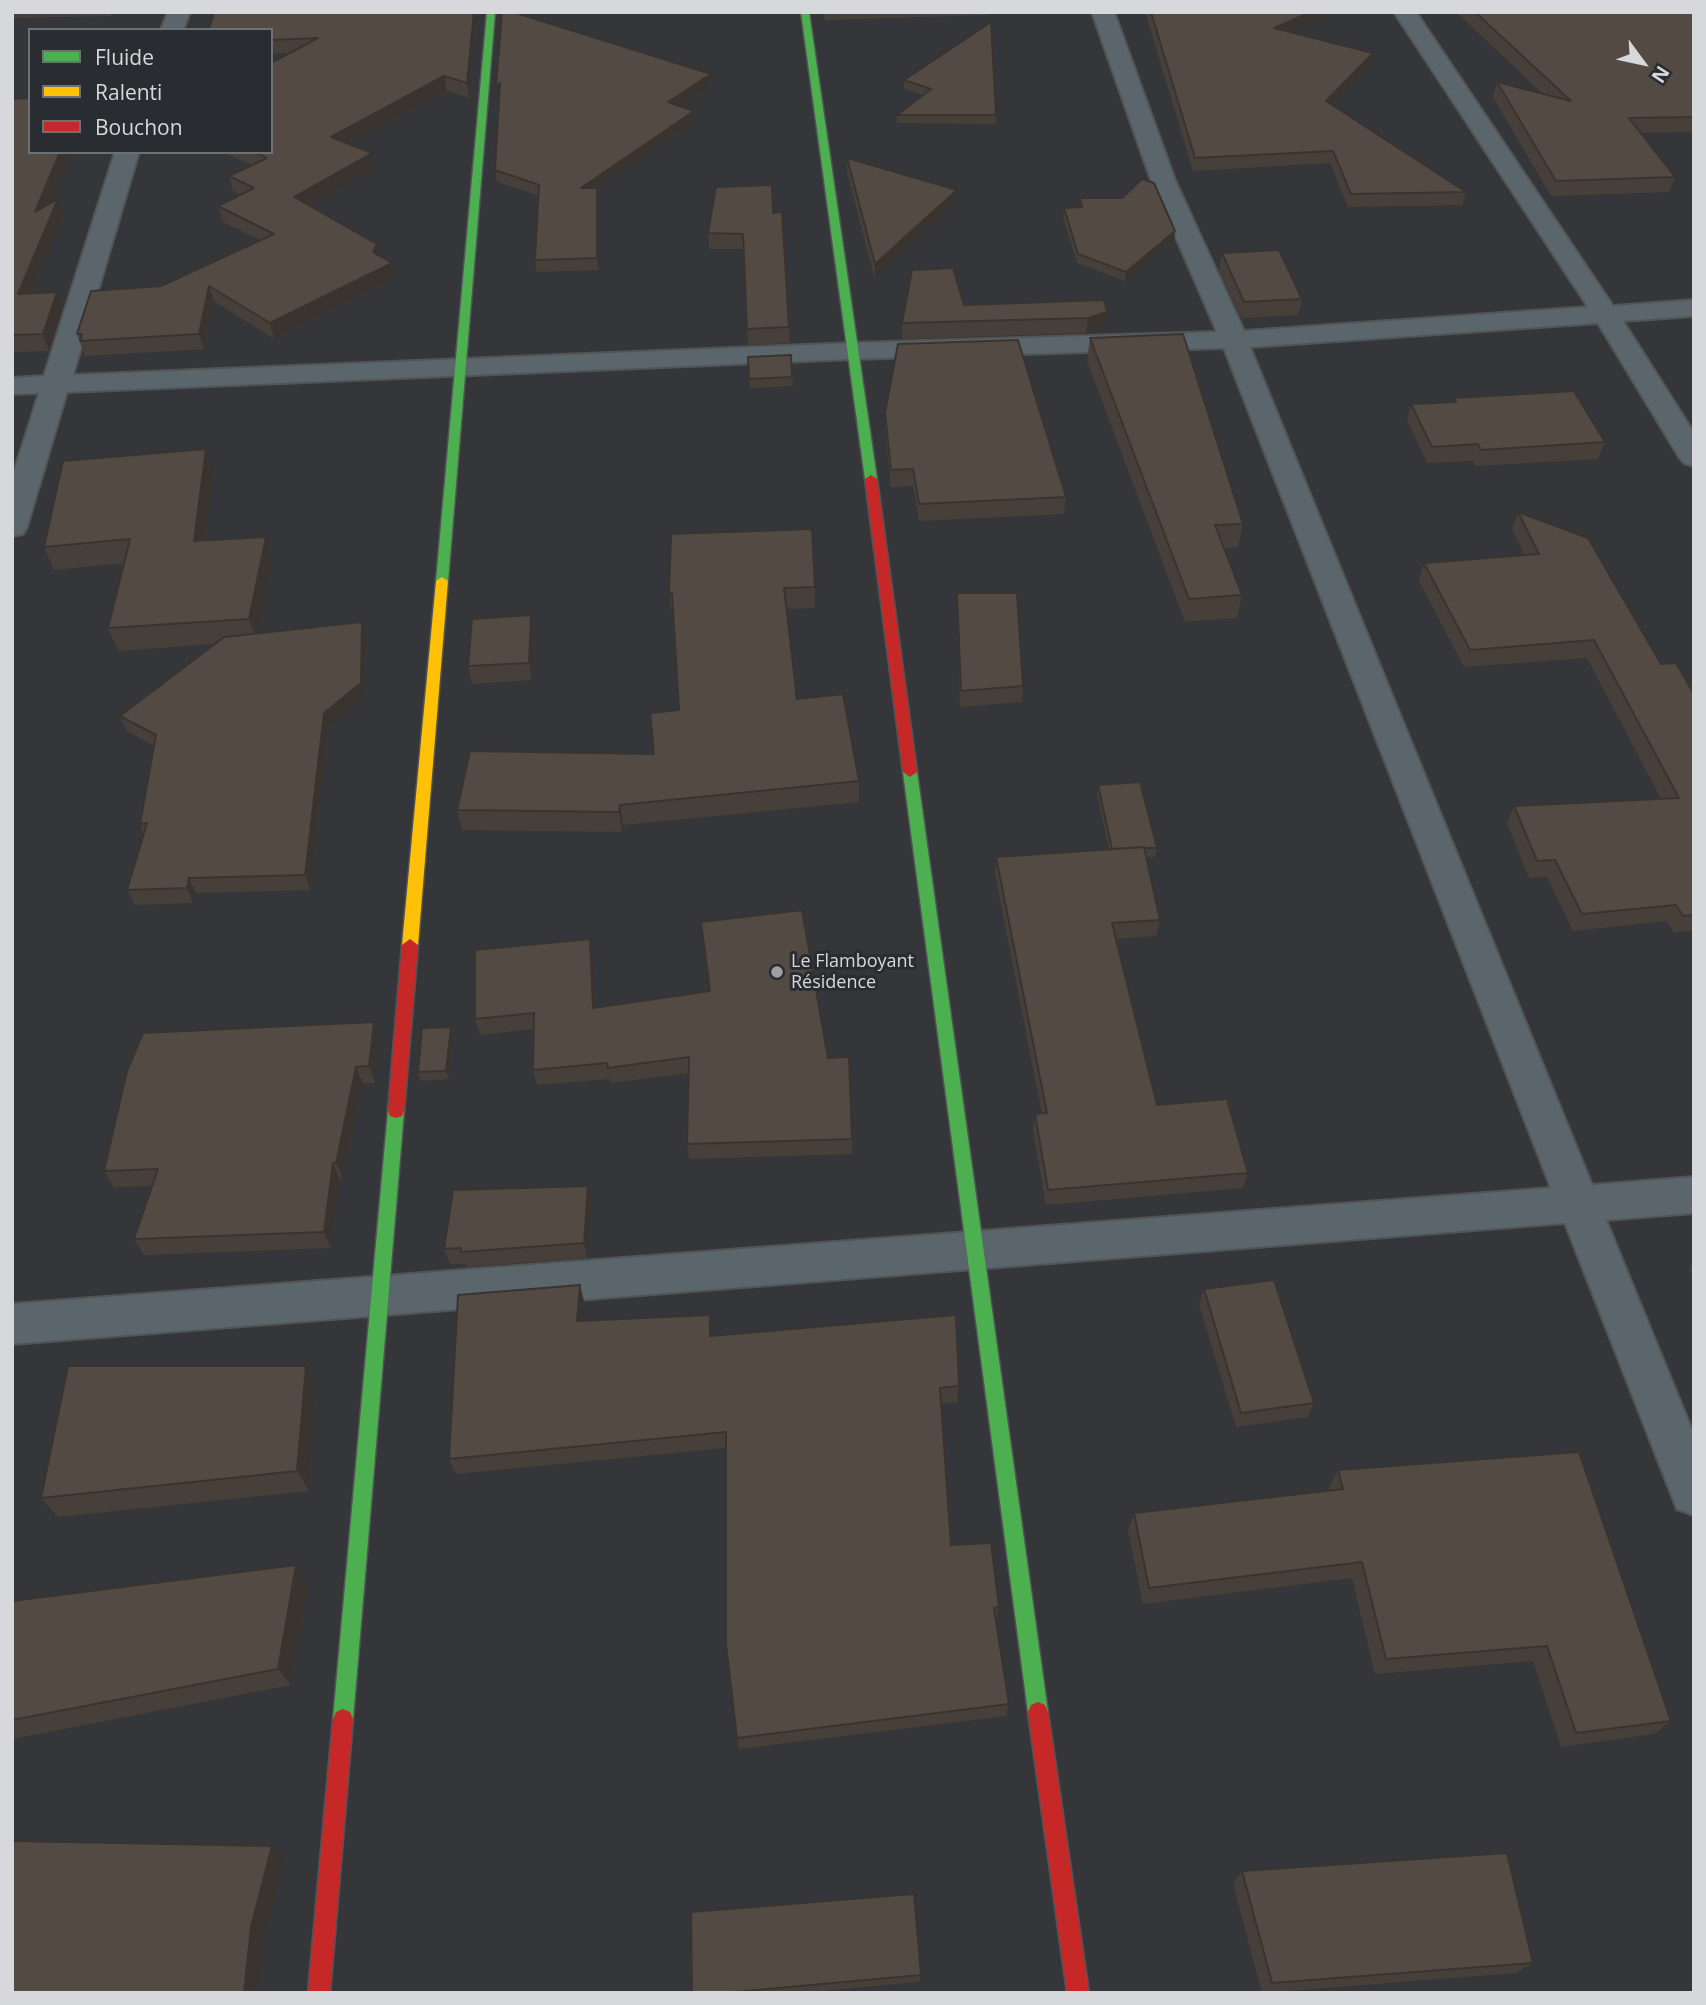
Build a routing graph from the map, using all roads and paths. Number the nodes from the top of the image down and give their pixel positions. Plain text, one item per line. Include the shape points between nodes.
1 (491, 12) edge
2 (805, 12) edge
3 (1102, 12) edge
4 (1405, 12) edge
5 (126, 154) edge
6 (1694, 309) edge
7 (1605, 313) junction
8 (1234, 340) junction
9 (854, 351) junction
10 (458, 367) junction
11 (58, 384) junction
12 (12, 386) edge
13 (1694, 457) edge
14 (12, 527) edge
15 (1694, 1195) edge
16 (1578, 1204) junction
17 (973, 1251) junction
18 (380, 1296) junction
19 (12, 1324) edge
20 (1694, 1493) edge
21 (319, 1993) edge
22 (1078, 1993) edge

1 - 10 street
2 - 9 street
3 - 8 street via 1163,180
4 - 7 street
5 - 11 street
6 - 7 street
7 - 8 street
7 - 13 street
8 - 9 street
8 - 16 street
9 - 10 street
9 - 17 street
10 - 11 street
10 - 18 street
11 - 12 street
11 - 14 street
15 - 16 street
16 - 17 street
16 - 20 street
17 - 18 street
17 - 22 street
18 - 19 street
18 - 21 street

